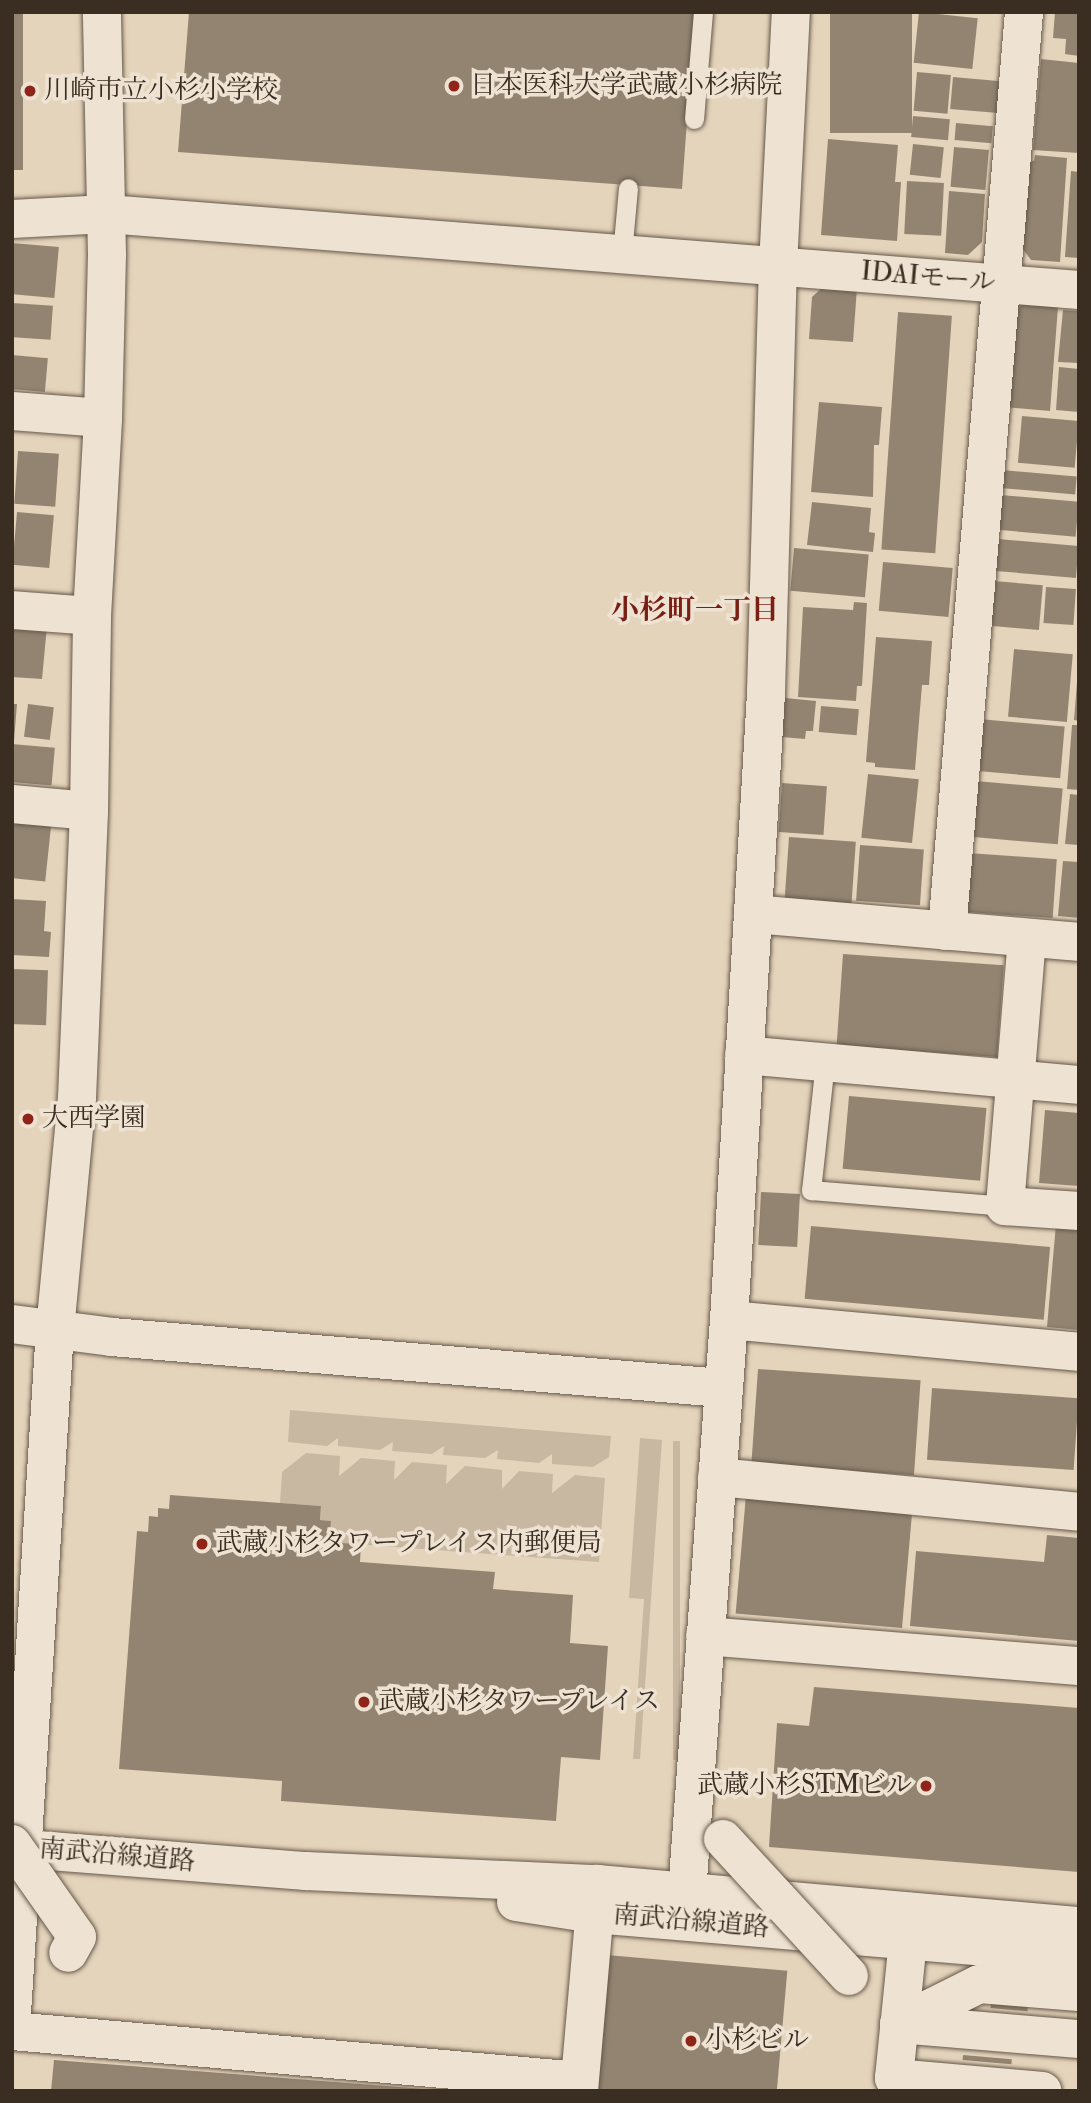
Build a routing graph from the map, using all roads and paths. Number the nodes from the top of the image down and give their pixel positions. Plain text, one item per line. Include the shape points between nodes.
1 (102, 12) edge
2 (704, 12) edge
3 (791, 12) edge
4 (1024, 12) edge
5 (694, 118) dead end
6 (628, 188) dead end
7 (107, 214) junction
8 (12, 219) edge
9 (622, 254) junction
10 (778, 265) junction
11 (1000, 284) junction
12 (1079, 290) edge
13 (12, 411) edge
14 (103, 418) junction
15 (12, 610) edge
16 (92, 616) junction
17 (12, 804) edge
18 (89, 811) junction
19 (752, 914) junction
20 (947, 931) junction
21 (1027, 938) junction
22 (1079, 943) edge
23 (744, 1055) junction
24 (825, 1062) junction
25 (1017, 1080) junction
26 (1079, 1085) edge
27 (1005, 1206) junction
28 (1079, 1212) edge
29 (729, 1320) junction
30 (12, 1324) edge
31 (55, 1330) junction
32 (1079, 1352) edge
33 (722, 1388) junction
34 (717, 1477) junction
35 (1079, 1512) edge
36 (705, 1636) junction
37 (1079, 1666) edge
38 (723, 1839) dead end
39 (16, 1847) edge
40 (687, 1893) junction
41 (596, 1899) junction
42 (909, 1926) junction
43 (1079, 1926) edge
44 (75, 1929) dead end
45 (1079, 1955) edge
46 (849, 1976) dead end
47 (1079, 1992) edge
48 (12, 2012) edge
49 (899, 2024) junction
50 (12, 2031) edge
51 (1079, 2039) edge
52 (899, 2084) edge
53 (579, 2086) edge
54 (1042, 2091) edge

1 - 7 street
2 - 5 lane
3 - 10 street
4 - 11 street
6 - 9 lane
7 - 8 street, IDAIモール
7 - 9 street, IDAIモール
7 - 14 street
9 - 10 street, IDAIモール
10 - 11 street, IDAIモール
10 - 19 street via 766,693
11 - 12 street, IDAIモール
11 - 20 street
13 - 14 street
14 - 16 street
15 - 16 street
16 - 18 street
17 - 18 street
18 - 31 street via 77,1098
19 - 20 street
19 - 23 street
20 - 21 street
21 - 22 street
21 - 25 street
23 - 24 street
23 - 29 street
24 - 25 street
24 - 27 lane via 810,1190
25 - 26 street
25 - 27 street
27 - 28 street
29 - 32 street
29 - 33 street
30 - 31 street
31 - 33 street
31 - 39 street
33 - 34 street
34 - 35 street
34 - 36 street
36 - 37 street
36 - 40 street
38 - 46 street, bridge
39 - 41 street, 南武沿線道路
39 - 44 street, bridge
39 - 48 street
40 - 41 street, 南武沿線道路
40 - 42 street, 南武沿線道路
41 - 42 street, 南武沿線道路
41 - 53 street
42 - 43 street, 南武沿線道路
42 - 45 street, 南武沿線道路
42 - 49 street
47 - 49 street via 979,1984
49 - 51 street
49 - 52 street
50 - 53 street
52 - 54 street

